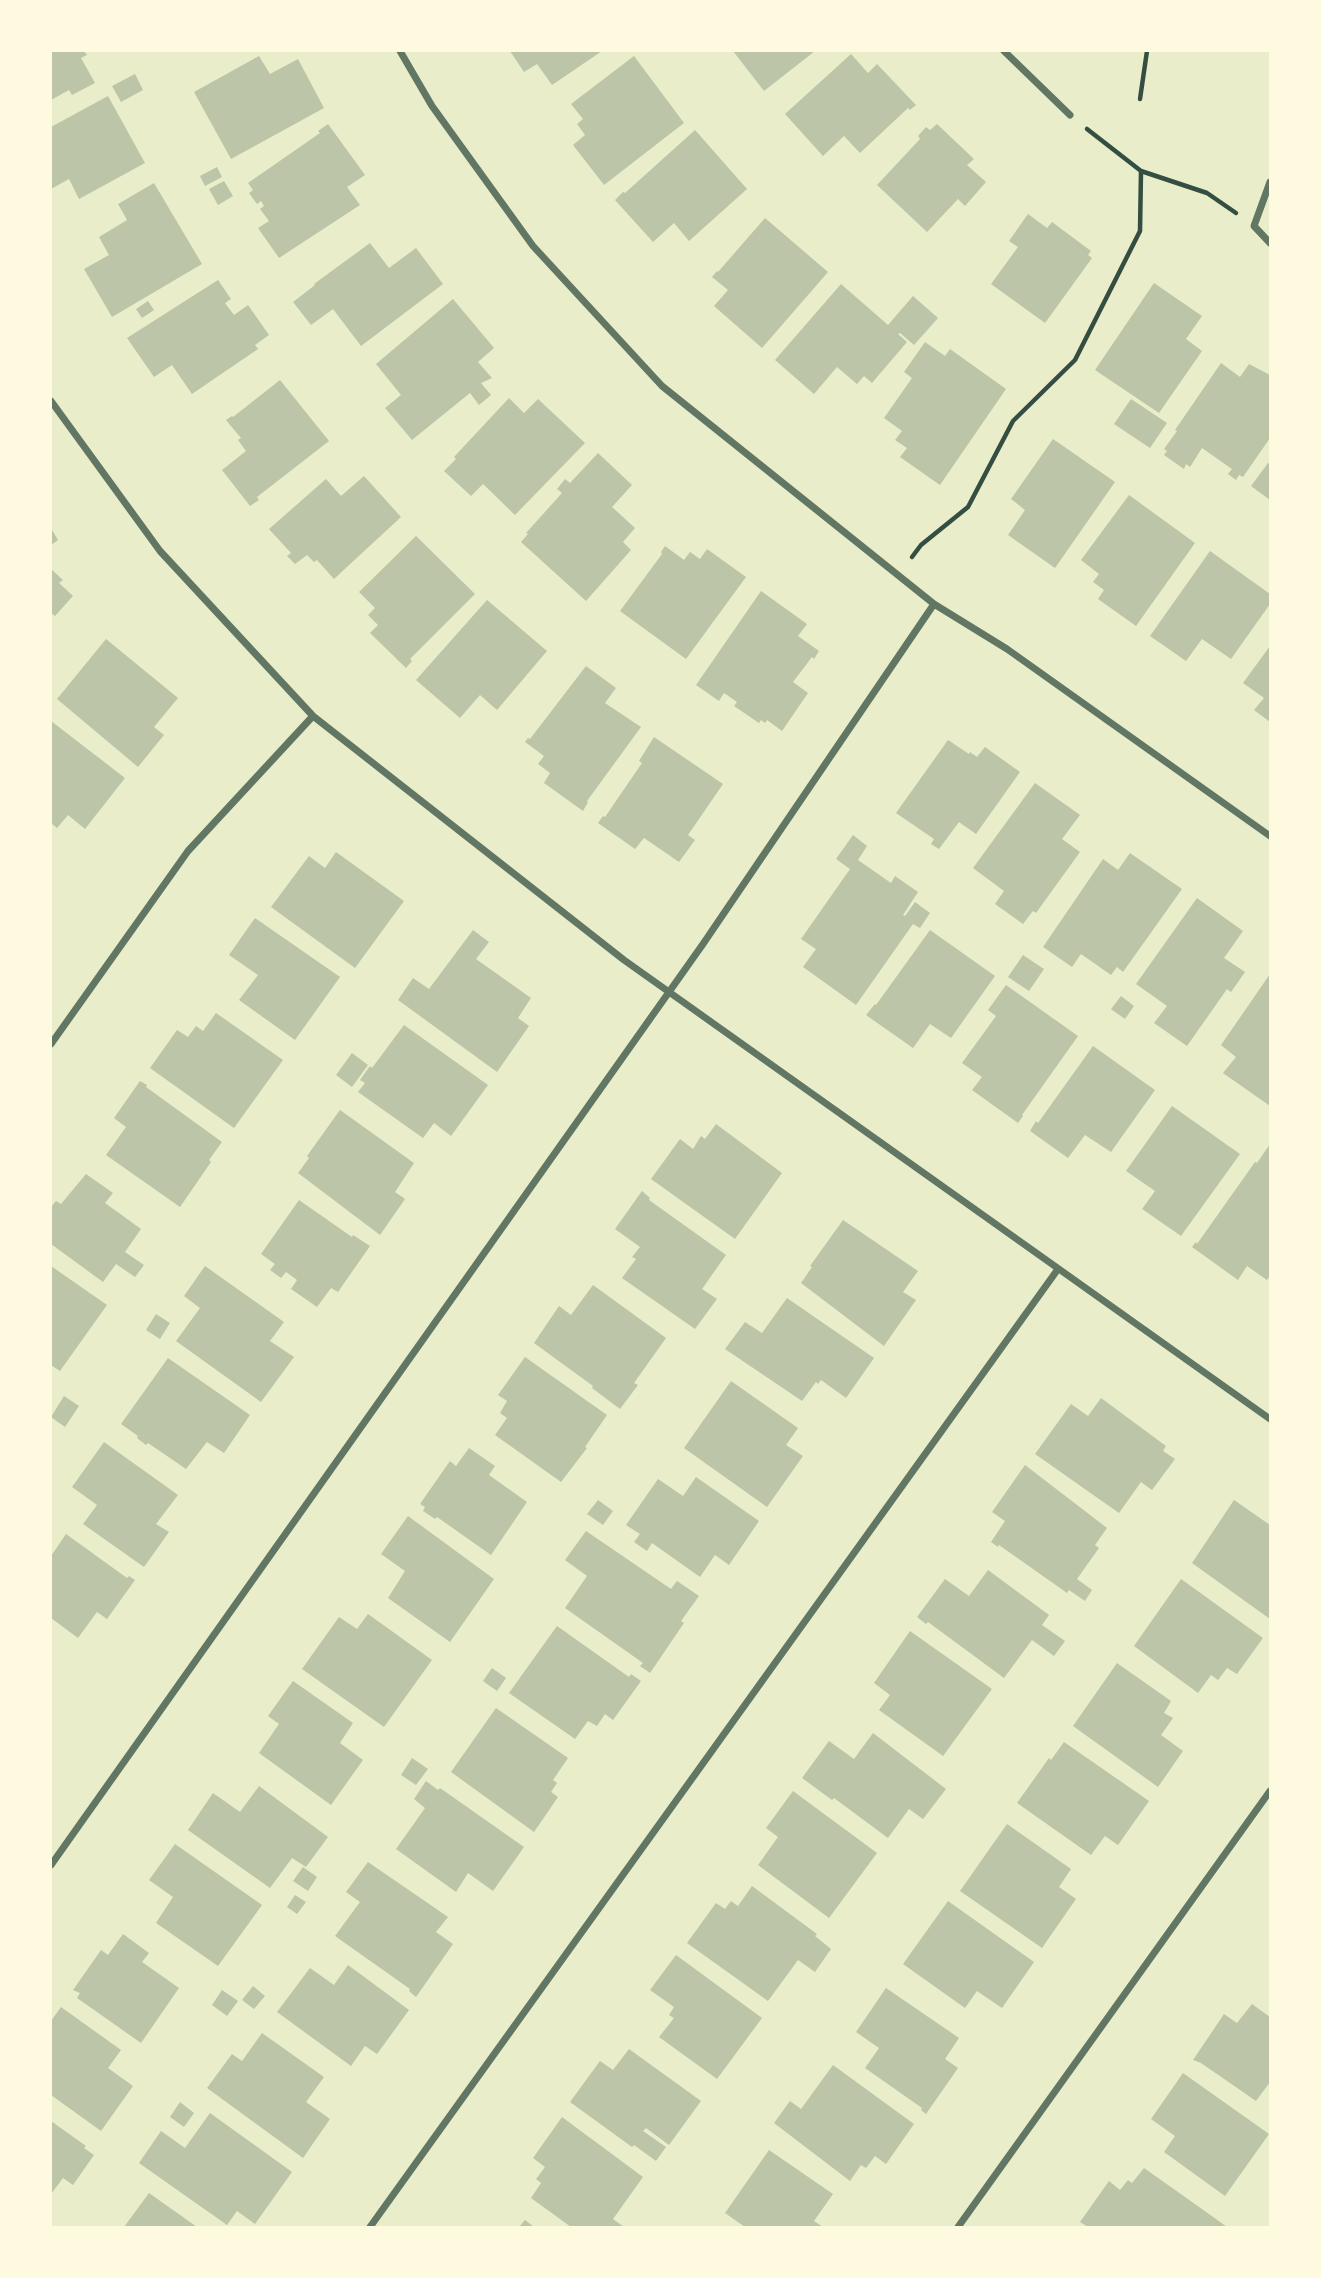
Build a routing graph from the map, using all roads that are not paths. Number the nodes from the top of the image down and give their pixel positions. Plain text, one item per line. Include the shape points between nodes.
1 (400, 51) edge
2 (1004, 51) edge
3 (1070, 115) road end
4 (1270, 182) edge
5 (1270, 243) edge
6 (51, 401) edge
7 (934, 604) junction
8 (313, 716) junction
9 (1270, 836) edge
10 (669, 992) junction
11 (51, 1044) edge
12 (1058, 1269) junction
13 (1270, 1419) edge
14 (1270, 1791) edge
15 (51, 1865) edge
16 (370, 2227) edge
17 (958, 2227) edge

1 - 7 street via 432,106 533,246 662,386
2 - 3 street
4 - 5 street via 1254,226
6 - 8 street via 160,551
7 - 9 street via 1007,649
7 - 10 street
8 - 10 street
8 - 11 street via 188,851
10 - 12 street
10 - 15 street
12 - 13 street
12 - 16 street
14 - 17 street

